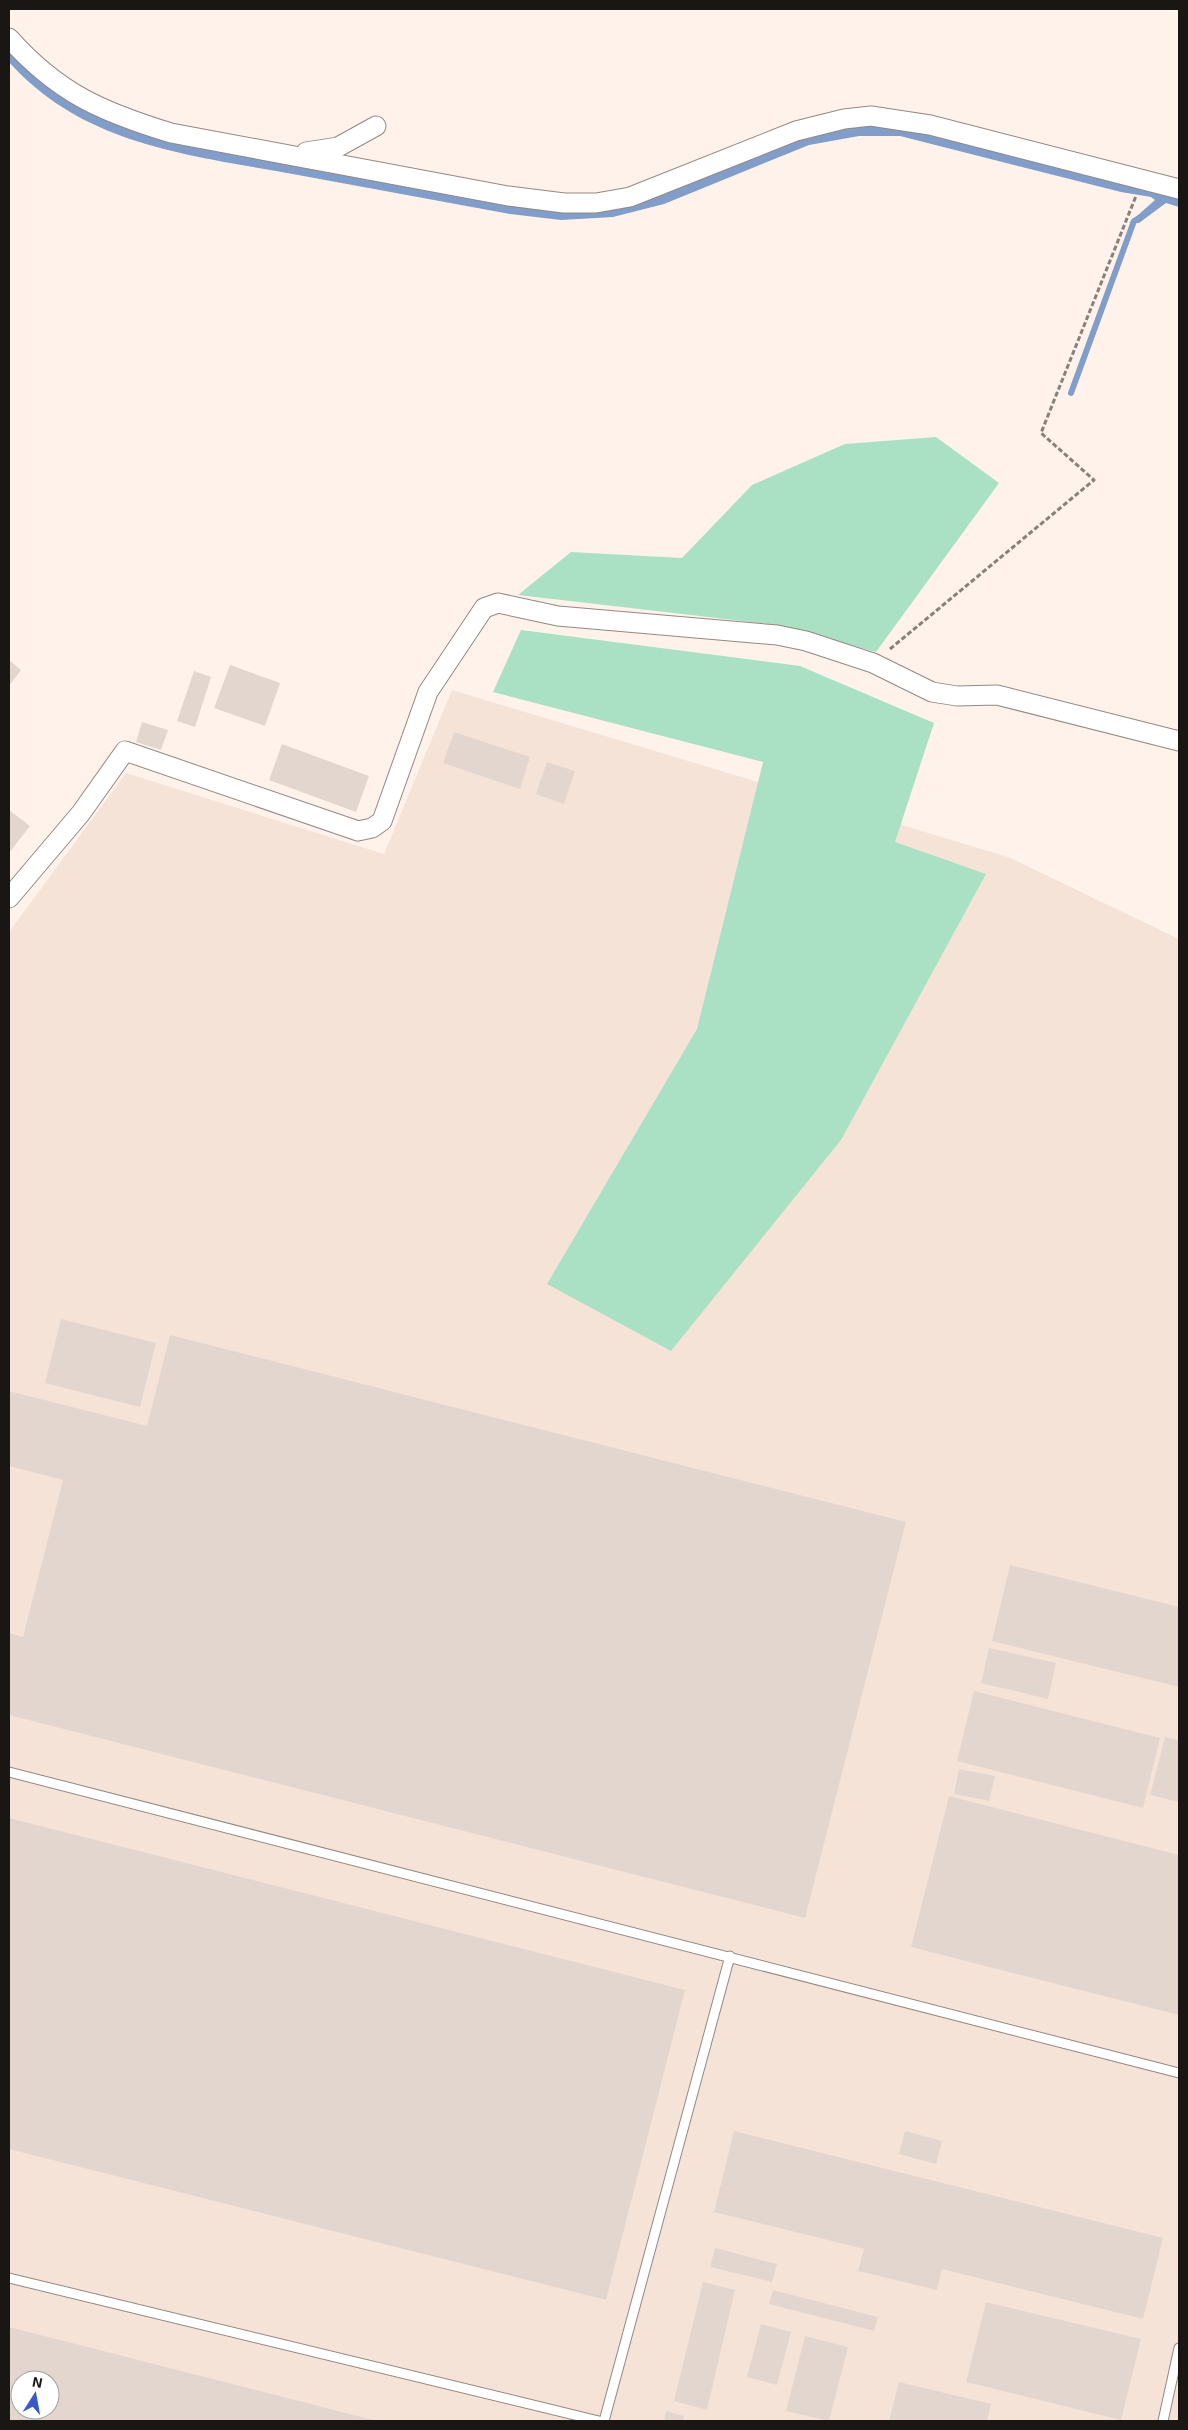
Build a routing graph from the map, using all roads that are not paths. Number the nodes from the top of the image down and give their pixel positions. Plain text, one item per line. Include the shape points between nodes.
1 (9, 38) edge
2 (376, 126) dead end
3 (290, 154) junction
4 (1179, 189) edge
5 (1179, 741) edge
6 (9, 898) edge
7 (9, 1772) edge
8 (730, 1956) junction
9 (1179, 2073) edge
10 (9, 2278) edge
11 (1179, 2348) edge
12 (599, 2421) edge
13 (604, 2421) edge
14 (1163, 2421) edge

1 - 3 street via 55,82 128,120 172,133
2 - 3 street via 338,147
3 - 4 street via 508,196 564,203 596,202 630,197 796,131 871,116 930,125
5 - 6 street via 997,695 957,696 932,692 873,663 777,635 558,616 498,603 484,608 428,692 382,821 372,828 358,831 125,751 81,813
7 - 8 lane
8 - 9 lane
8 - 13 lane
10 - 12 lane
11 - 14 lane

